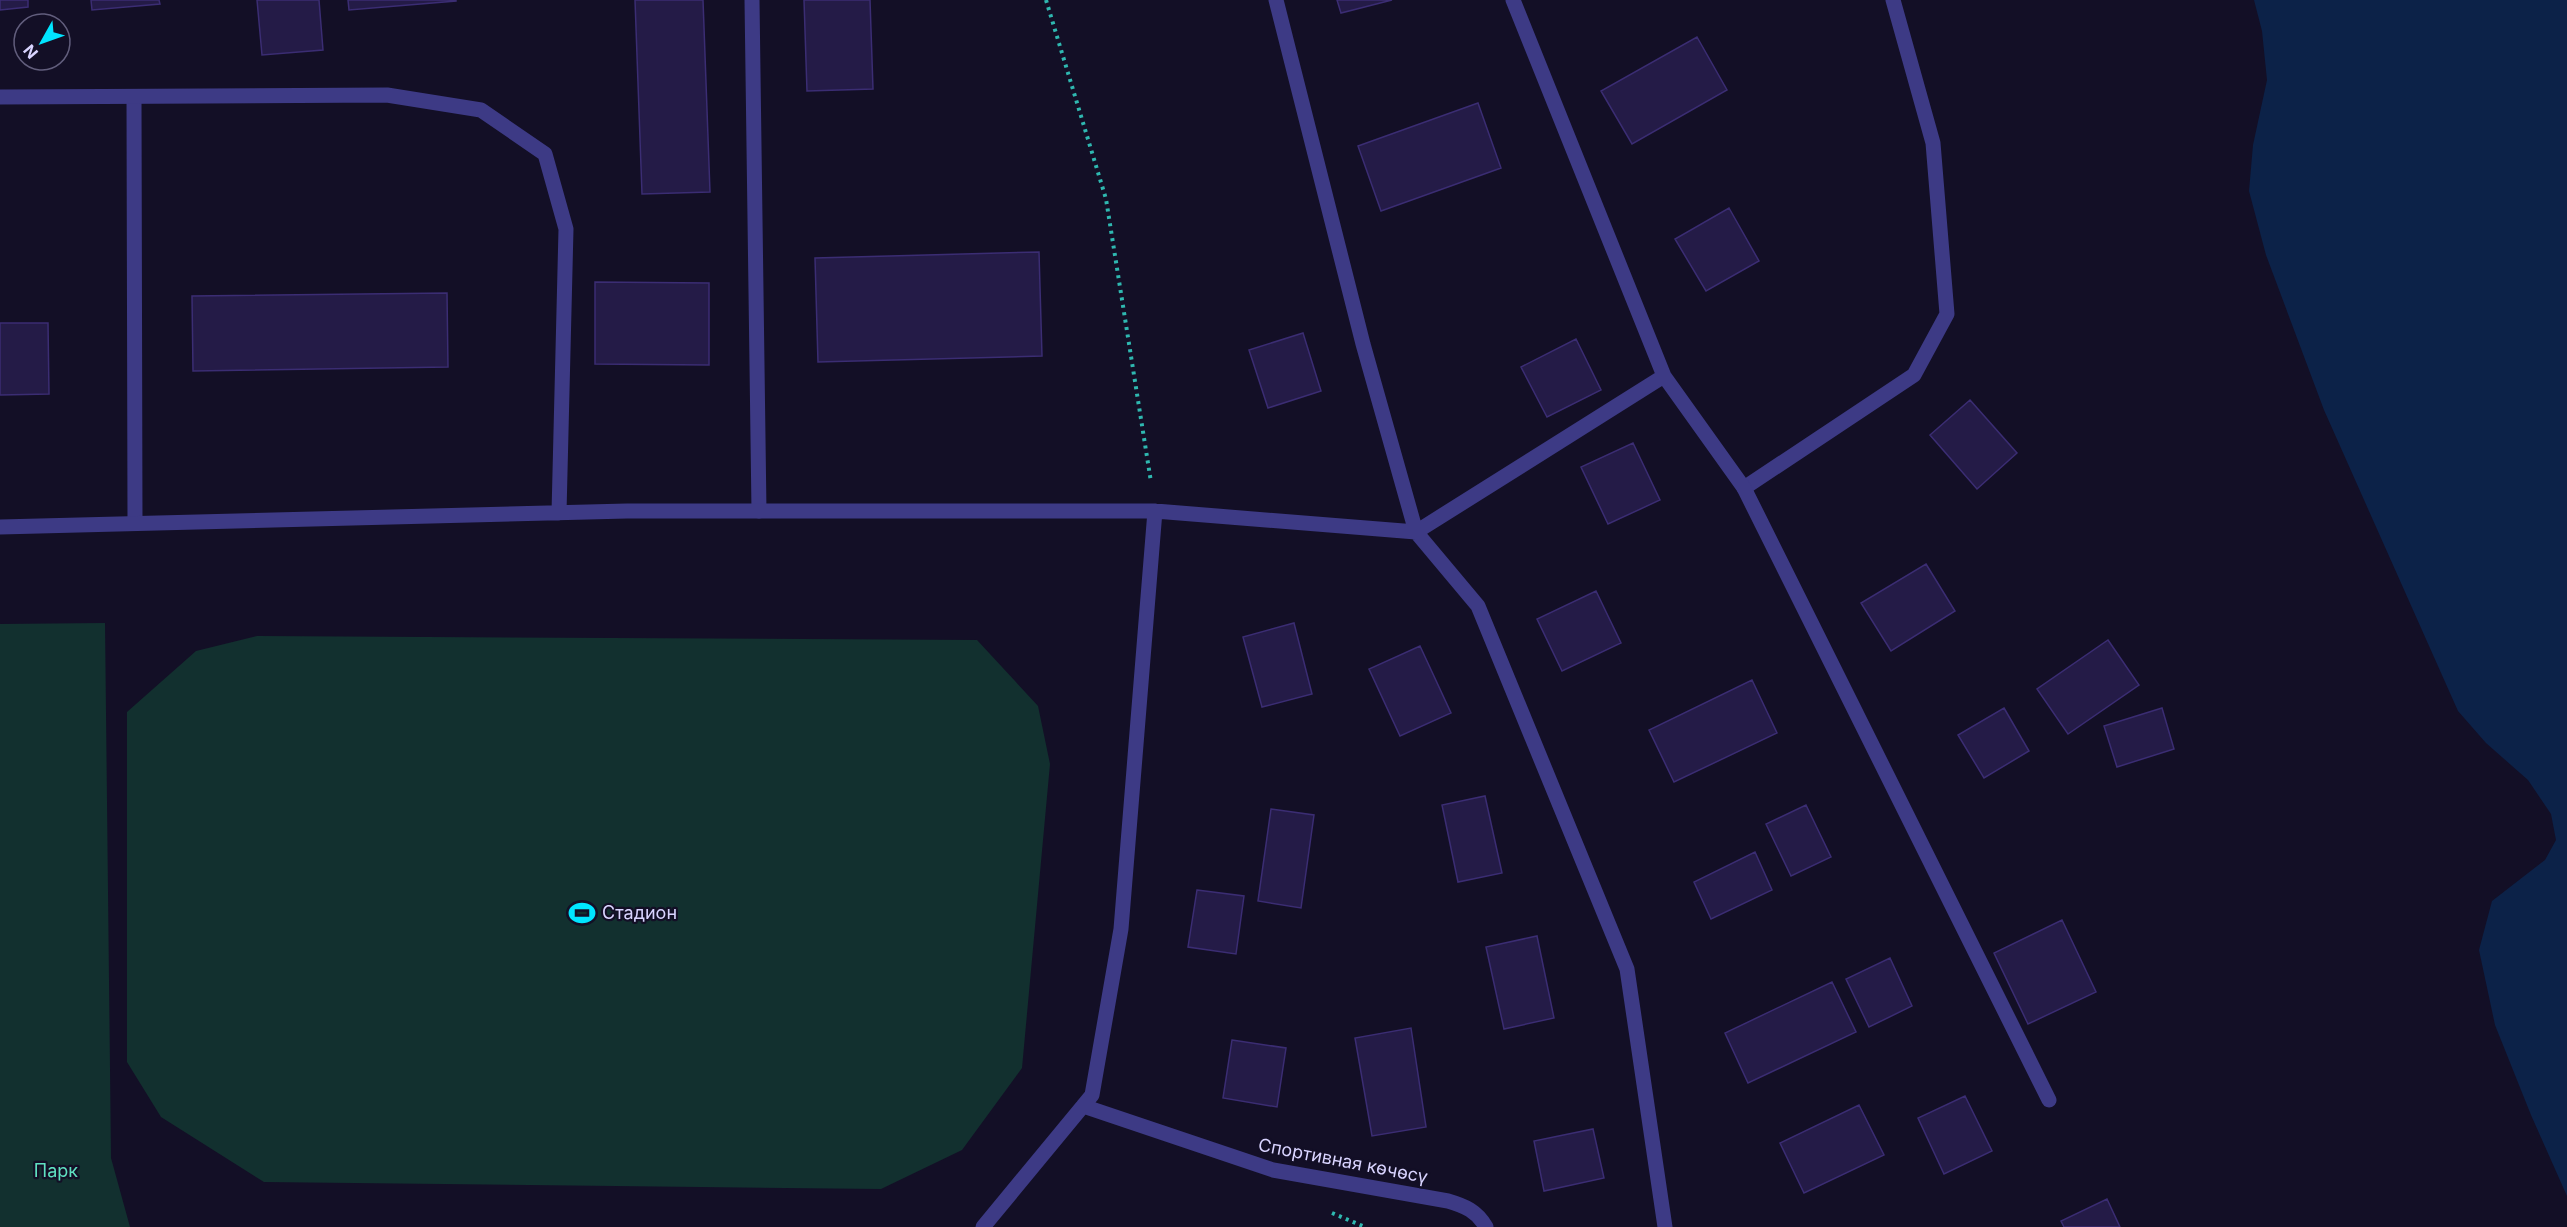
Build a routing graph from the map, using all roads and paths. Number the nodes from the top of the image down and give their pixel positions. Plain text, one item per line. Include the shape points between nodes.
1 (752, 0) edge
2 (1046, 0) edge
3 (1276, 0) edge
4 (1513, 0) edge
5 (1893, 0) edge
6 (0, 97) edge
7 (134, 97) junction
8 (1664, 376) junction
9 (1744, 488) junction
10 (759, 511) junction
11 (1155, 511) junction
12 (559, 513) junction
13 (135, 523) junction
14 (0, 527) edge
15 (1416, 532) junction
16 (2049, 1100) dead end
17 (1083, 1106) junction
18 (983, 1227) edge
19 (1486, 1227) edge
20 (1665, 1227) edge

1 - 10 street
2 - 11 path via 1106,199
3 - 15 street via 1363,344
4 - 8 street
5 - 9 street via 1933,143 1947,314 1914,375
6 - 7 street
7 - 12 street via 387,95 481,110 545,154 566,229
7 - 13 street
8 - 9 street
8 - 15 street
9 - 16 street
10 - 11 street
10 - 12 street
11 - 15 street
11 - 17 street via 1121,929 1092,1095
12 - 13 street
13 - 14 street
15 - 20 street via 1478,606 1627,969
17 - 18 street
17 - 19 street, Спортивная көчөсү via 1272,1170 1468,1207

